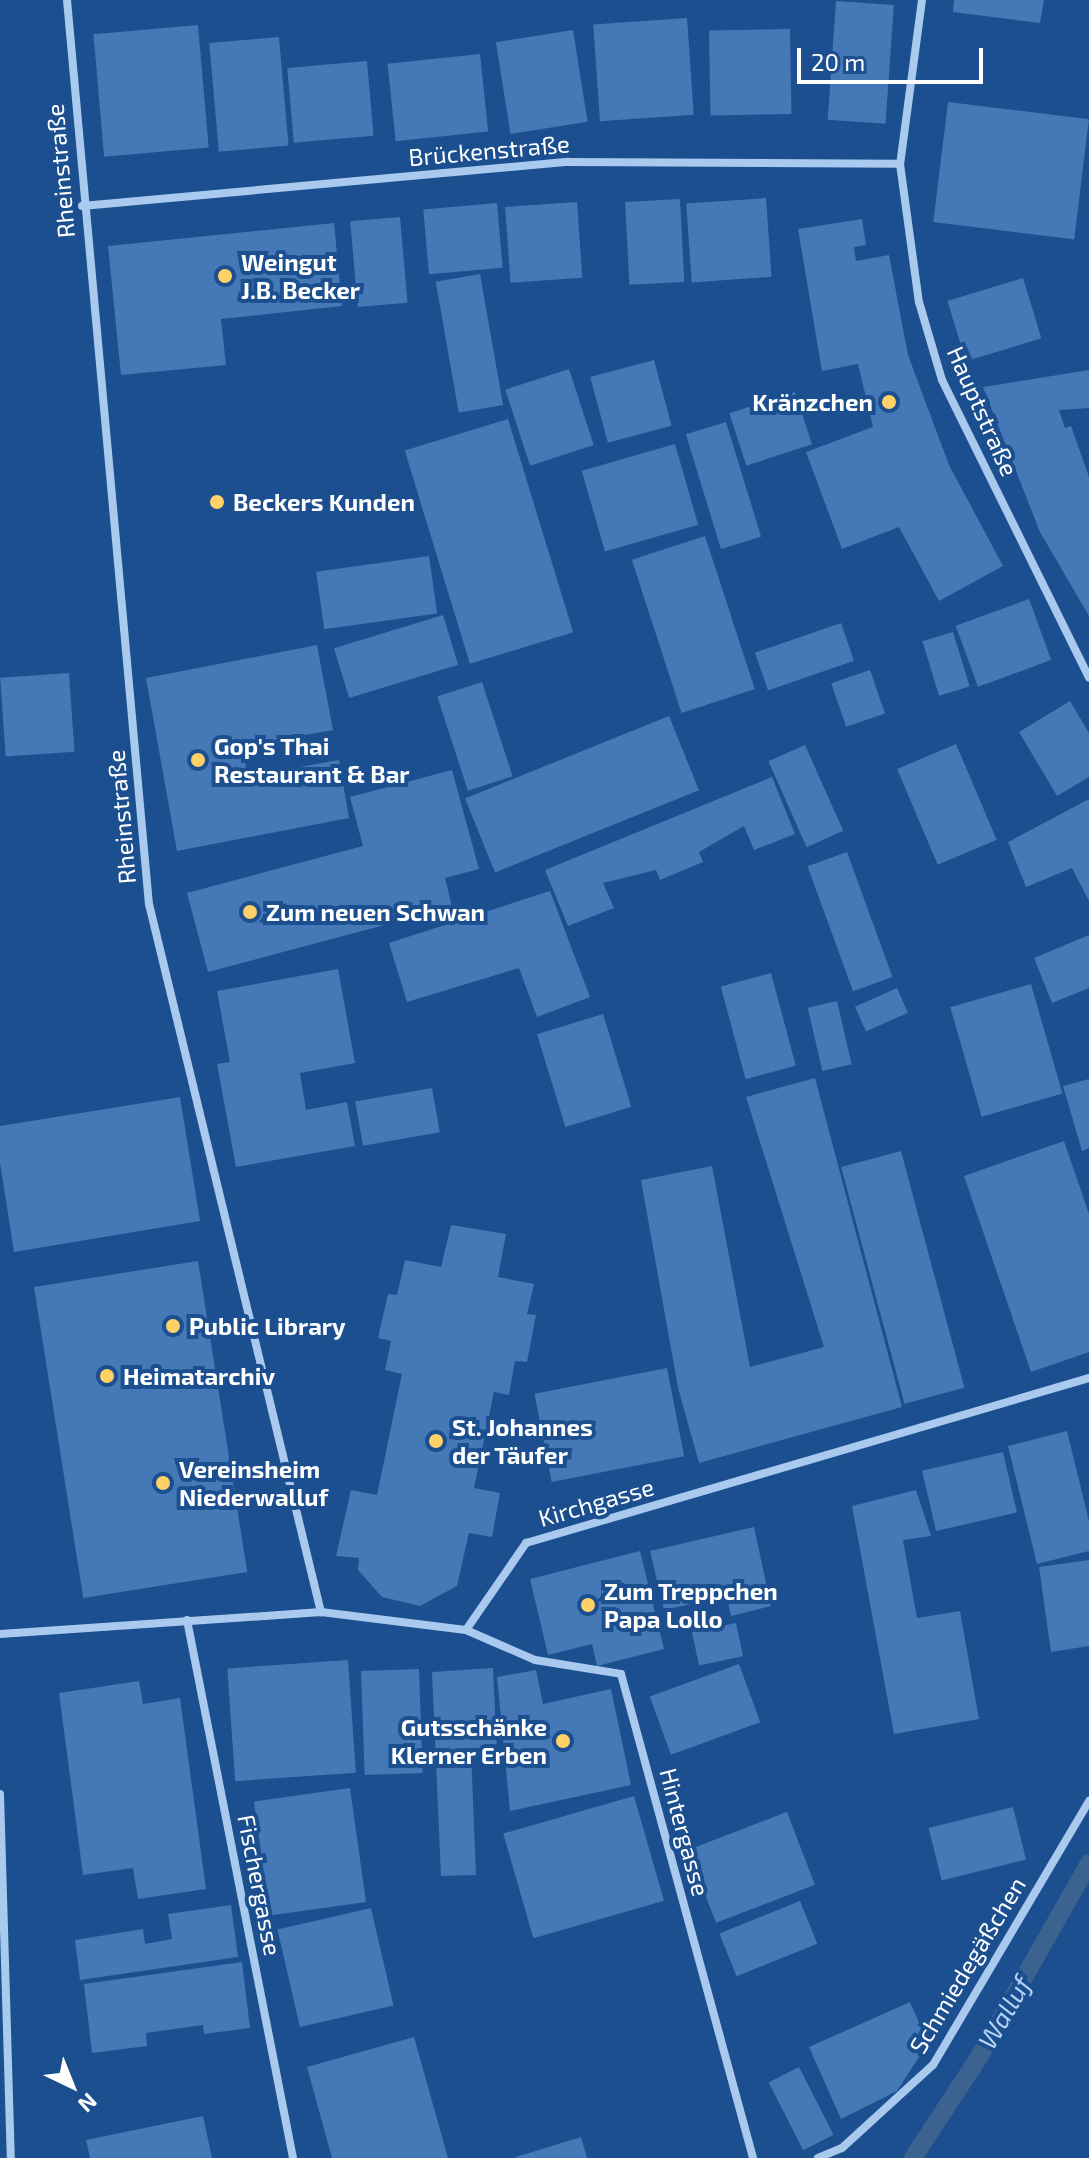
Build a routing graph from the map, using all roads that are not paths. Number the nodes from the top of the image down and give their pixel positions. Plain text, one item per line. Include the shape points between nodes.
1 (67, 0) edge
2 (922, 0) edge
3 (900, 164) junction
4 (82, 206) junction
5 (1089, 678) edge
6 (1089, 1378) edge
7 (321, 1612) junction
8 (187, 1620) junction
9 (466, 1630) junction
10 (0, 1634) edge
11 (0, 1794) edge
12 (1089, 1801) edge
13 (11, 2158) edge
14 (293, 2158) edge
15 (753, 2158) edge
16 (818, 2158) edge

1 - 4 street, Rheinstraße
2 - 3 street, Hauptstraße
3 - 4 street, Brückenstraße via 568,162
3 - 5 street, Hauptstraße via 919,302 942,380
4 - 7 street, Rheinstraße via 149,904
6 - 9 street, Kirchgasse via 526,1543
7 - 8 street
7 - 9 street
8 - 10 street
8 - 14 street, Fischergasse
9 - 15 street, Hintergasse via 535,1660 621,1674
11 - 13 street
12 - 16 street, Schmiedegäßchen via 933,2065 842,2148

